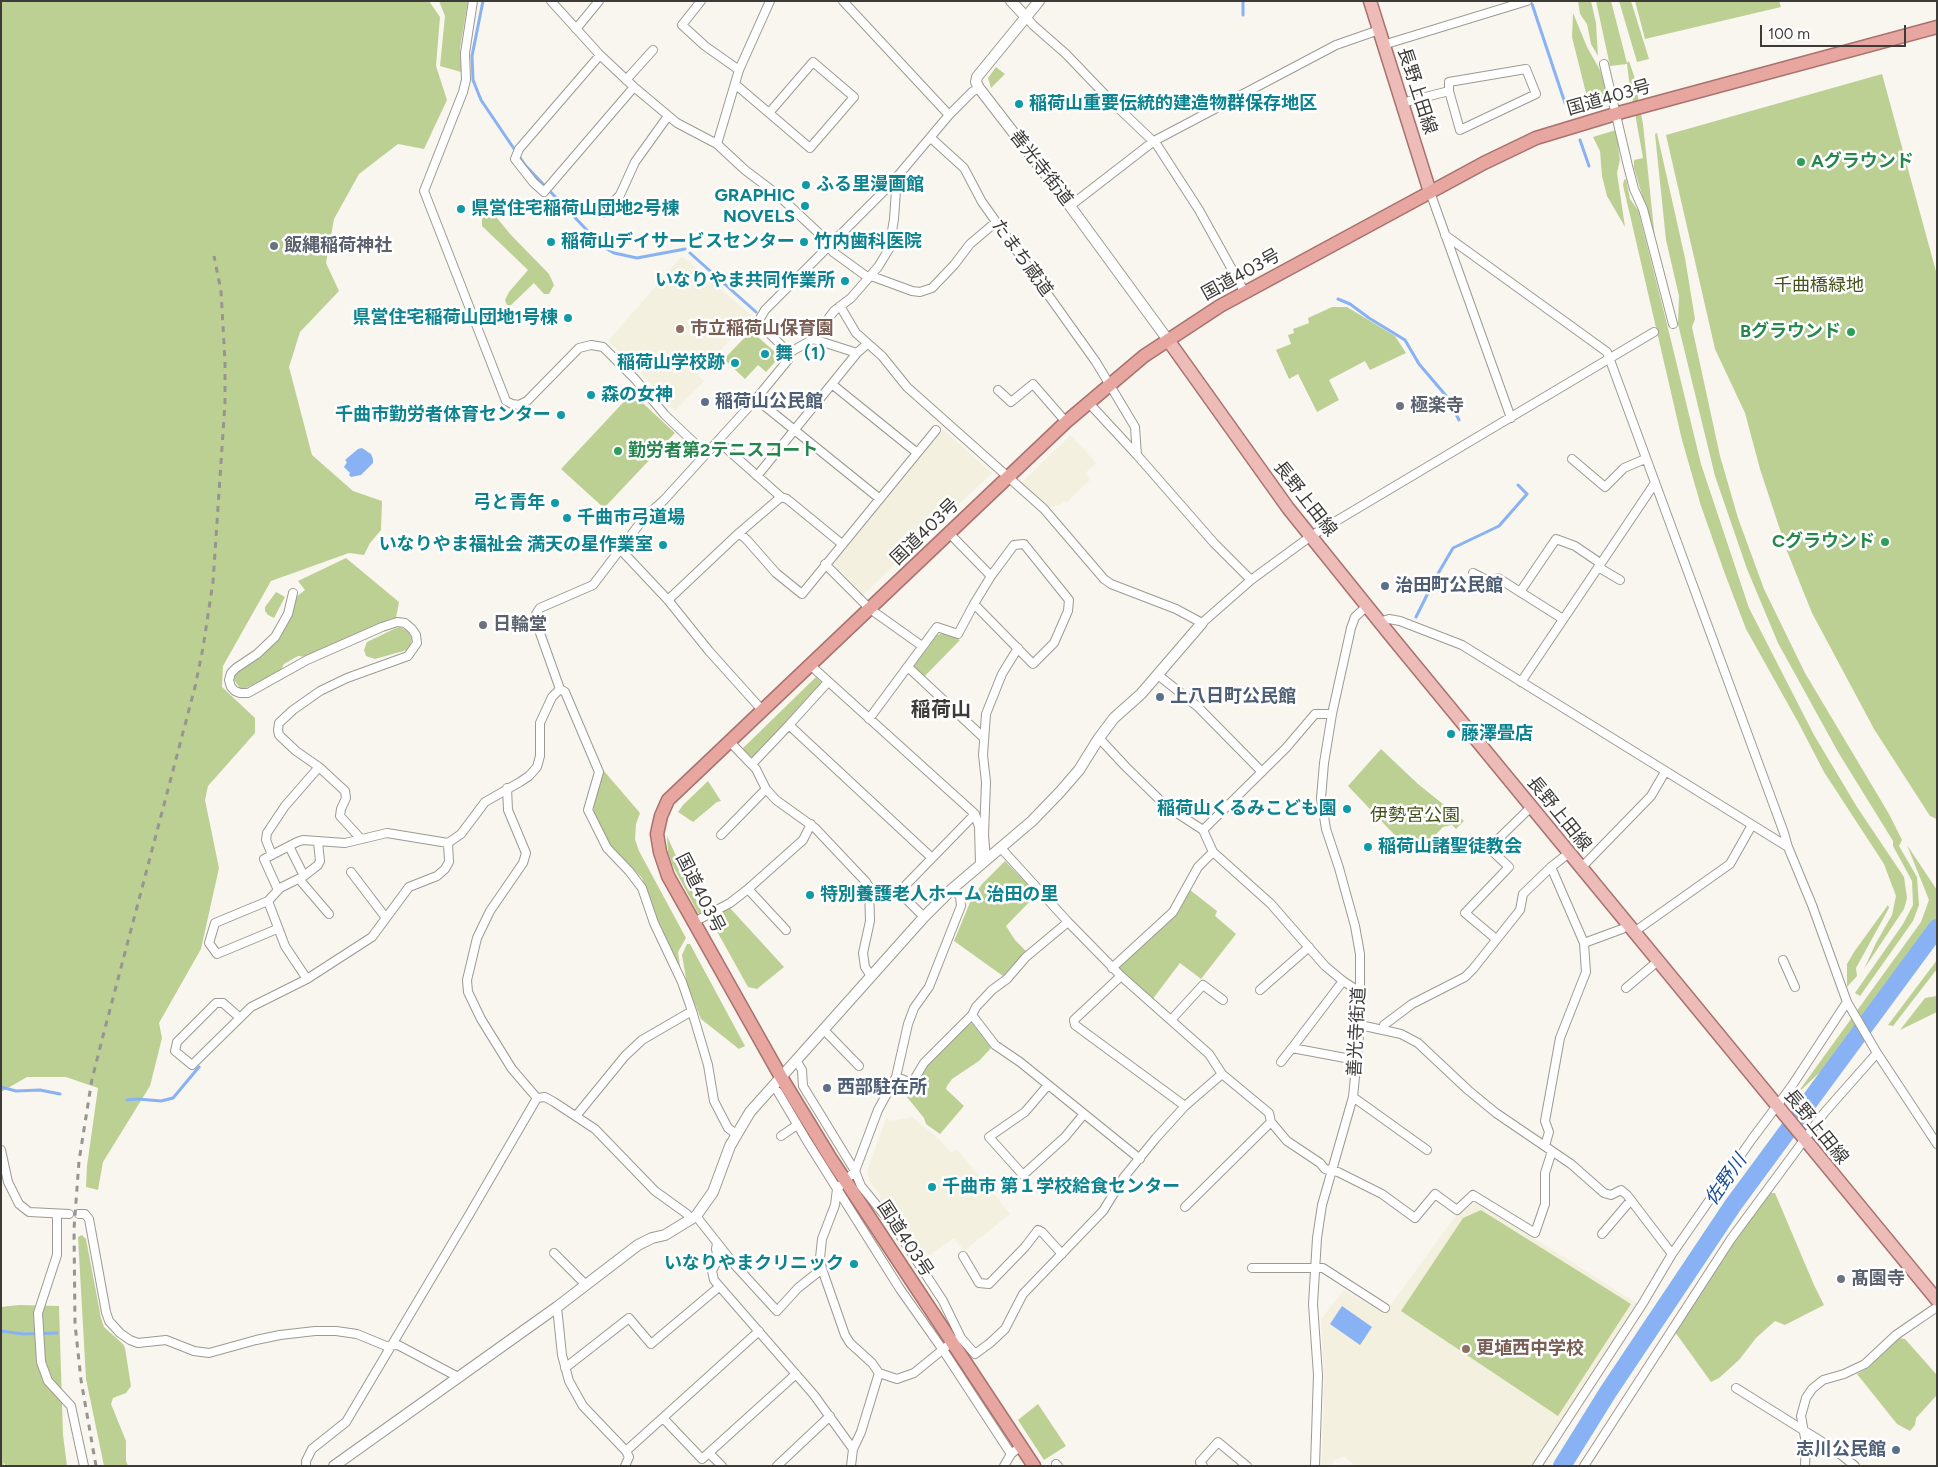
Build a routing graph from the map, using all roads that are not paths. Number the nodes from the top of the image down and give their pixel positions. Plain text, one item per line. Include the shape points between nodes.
1 (473, 1) edge
2 (551, 1) edge
3 (600, 1) edge
4 (702, 1) edge
5 (770, 1) edge
6 (843, 1) edge
7 (1011, 1) edge
8 (1039, 1) edge
9 (1370, 1) edge
10 (1527, 1) edge
11 (1026, 17) junction
12 (1937, 27) edge
13 (576, 29) junction
14 (1379, 30) junction
15 (1383, 45) junction
16 (653, 50) dead end
17 (600, 54) junction
18 (1604, 64) dead end
19 (739, 70) junction
20 (626, 80) junction
21 (735, 84) junction
22 (634, 87) junction
23 (979, 88) junction
24 (1449, 91) junction
25 (1402, 103) junction
26 (769, 114) junction
27 (1616, 114) junction
28 (949, 115) junction
29 (668, 116) junction
30 (931, 138) junction
31 (1154, 141) junction
32 (717, 144) junction
33 (891, 184) junction
34 (1430, 192) junction
35 (1070, 206) junction
36 (603, 213) dead end
37 (996, 222) junction
38 (1445, 235) junction
39 (829, 246) junction
40 (871, 276) junction
41 (1244, 291) junction
42 (840, 306) junction
43 (1673, 324) dead end
44 (1654, 332) dead end
45 (813, 339) junction
46 (1168, 340) junction
47 (867, 344) junction
48 (789, 353) junction
49 (857, 353) junction
50 (1608, 358) junction
51 (1109, 384) junction
52 (832, 385) junction
53 (998, 390) dead end
54 (756, 399) junction
55 (1088, 402) junction
56 (1511, 418) junction
57 (1066, 422) junction
58 (795, 430) junction
59 (936, 430) dead end
60 (718, 441) junction
61 (916, 452) junction
62 (706, 454) junction
63 (1137, 455) junction
64 (1572, 459) dead end
65 (1645, 459) junction
66 (757, 476) junction
67 (1008, 476) junction
68 (1655, 483) junction
69 (781, 497) junction
70 (880, 499) junction
71 (739, 533) junction
72 (949, 533) junction
73 (1311, 536) junction
74 (842, 544) junction
75 (620, 549) junction
76 (826, 564) junction
77 (1599, 565) junction
78 (1474, 573) dead end
79 (991, 576) junction
80 (1251, 580) junction
81 (1620, 580) dead end
82 (1520, 592) junction
83 (293, 593) dead end
84 (668, 600) junction
85 (974, 604) junction
86 (1367, 606) junction
87 (870, 609) junction
88 (1563, 619) junction
89 (1379, 622) junction
90 (1202, 623) junction
91 (922, 646) junction
92 (1018, 648) junction
93 (809, 664) junction
94 (908, 667) junction
95 (1158, 675) junction
96 (828, 682) junction
97 (1521, 682) junction
98 (560, 689) junction
99 (762, 710) junction
100 (1332, 714) junction
101 (869, 719) junction
102 (789, 725) junction
103 (984, 738) junction
104 (1099, 738) junction
105 (729, 741) junction
106 (752, 764) junction
107 (319, 767) junction
108 (1262, 772) junction
109 (1665, 772) junction
110 (508, 788) junction
111 (766, 789) junction
112 (1531, 807) junction
113 (975, 814) junction
114 (811, 824) junction
115 (1752, 826) junction
116 (1203, 830) junction
117 (721, 835) dead end
118 (361, 839) junction
119 (318, 842) junction
120 (448, 843) junction
121 (289, 846) junction
122 (1000, 847) junction
123 (1788, 847) junction
124 (1212, 852) junction
125 (1569, 853) junction
126 (272, 855) junction
127 (932, 858) junction
128 (983, 861) junction
129 (1551, 867) junction
130 (1581, 868) junction
131 (351, 872) dead end
132 (301, 878) junction
133 (748, 889) junction
134 (952, 889) junction
135 (278, 890) junction
136 (268, 902) junction
137 (329, 914) dead end
138 (924, 917) junction
139 (386, 918) junction
140 (694, 922) junction
141 (1068, 922) junction
142 (1631, 928) junction
143 (277, 929) junction
144 (786, 930) dead end
145 (1496, 939) junction
146 (1584, 943) junction
147 (1309, 947) junction
148 (1783, 960) dead end
149 (1658, 961) junction
150 (1112, 968) junction
151 (871, 976) junction
152 (1120, 976) junction
153 (308, 979) junction
154 (1343, 981) junction
155 (1795, 986) dead end
156 (1626, 988) dead end
157 (1260, 990) dead end
158 (1360, 992) junction
159 (1223, 1000) dead end
160 (1848, 1003) junction
161 (692, 1011) junction
162 (972, 1015) junction
163 (239, 1017) junction
164 (1171, 1020) junction
165 (1360, 1025) junction
166 (823, 1029) junction
167 (1383, 1030) junction
168 (1292, 1048) junction
169 (1875, 1051) junction
170 (796, 1060) junction
171 (1356, 1060) junction
172 (1281, 1062) dead end
173 (859, 1066) dead end
174 (1222, 1074) junction
175 (781, 1077) junction
176 (896, 1077) junction
177 (1048, 1085) junction
178 (778, 1092) dead end
179 (1353, 1097) junction
180 (536, 1098) junction
181 (1185, 1106) junction
182 (1777, 1107) junction
183 (1084, 1114) junction
184 (576, 1116) junction
185 (1271, 1122) junction
186 (797, 1125) junction
187 (736, 1134) junction
188 (781, 1136) dead end
189 (1803, 1139) junction
190 (1937, 1144) edge
191 (1546, 1146) junction
192 (1, 1150) edge
193 (1427, 1150) dead end
194 (1552, 1152) junction
195 (1140, 1159) junction
196 (855, 1170) junction
197 (1332, 1170) junction
198 (841, 1184) junction
199 (1631, 1200) junction
200 (1185, 1207) dead end
201 (57, 1214) junction
202 (69, 1214) dead end
203 (80, 1214) dead end
204 (693, 1218) junction
205 (1602, 1234) dead end
206 (717, 1242) junction
207 (554, 1253) dead end
208 (1062, 1254) junction
209 (1672, 1254) junction
210 (963, 1256) dead end
211 (1252, 1268) dead end
212 (1314, 1268) junction
213 (822, 1269) junction
214 (586, 1285) junction
215 (719, 1287) junction
216 (1937, 1300) edge
217 (556, 1307) junction
218 (1937, 1307) edge
219 (1385, 1308) dead end
220 (759, 1331) junction
221 (952, 1343) junction
222 (391, 1345) junction
223 (565, 1368) junction
224 (879, 1373) junction
225 (796, 1374) junction
226 (458, 1377) junction
227 (1736, 1388) dead end
228 (830, 1416) junction
229 (663, 1418) junction
230 (1804, 1431) junction
231 (853, 1449) junction
232 (626, 1450) junction
233 (1016, 1450) junction
234 (710, 1453) junction
235 (84, 1466) edge
236 (306, 1466) edge
237 (334, 1466) edge
238 (625, 1466) edge
239 (722, 1466) edge
240 (777, 1466) edge
241 (851, 1466) edge
242 (1004, 1466) edge
243 (1034, 1466) edge
244 (1203, 1466) edge
245 (1246, 1466) edge
246 (1315, 1466) edge
247 (1537, 1466) edge
248 (1584, 1466) edge
249 (1805, 1466) edge
250 (1855, 1466) edge

1 - 62 street via 463,92 424,191 506,401 519,405 526,401 579,348 603,347
2 - 13 street
3 - 13 street
4 - 19 street via 682,25
5 - 19 street
6 - 28 street
7 - 11 street
8 - 11 street
9 - 14 main road, 長野上田線
10 - 15 street
11 - 23 street via 977,77
11 - 31 street
12 - 27 highway, 国道403号
13 - 17 street
14 - 15 main road, 長野上田線
14 - 31 street via 1336,45
15 - 25 main road, 長野上田線
16 - 20 street
17 - 20 street
17 - 22 street via 517,153 522,168 533,182 547,188
18 - 27 street
19 - 21 street
20 - 22 street
21 - 26 street
21 - 32 street
22 - 29 street
23 - 28 street
23 - 35 street, 善光寺街道
24 - 24 street via 1460,130 1536,94 1526,69 1449,82
24 - 25 street
25 - 34 main road, 長野上田線
26 - 26 street via 810,148 854,97 813,62
27 - 34 highway, 国道403号 via 1536,138
27 - 43 street
28 - 30 street
29 - 32 street
29 - 36 street via 635,162 620,195
30 - 33 street
30 - 37 street, たまち蔵道 via 964,168
31 - 35 street
31 - 41 street via 1199,210
32 - 39 street via 778,195 826,239
33 - 39 street
33 - 40 street via 896,190 889,249
34 - 38 street
34 - 41 highway, 国道403号
35 - 46 street, 善光寺街道
37 - 40 street via 970,244 932,288 912,291
37 - 51 street, たまち蔵道
38 - 50 street via 1607,352
38 - 56 street
39 - 40 street via 866,276
39 - 48 street via 759,319 758,322
40 - 42 street
41 - 46 highway, 国道403号
42 - 45 street
42 - 47 street via 856,333
44 - 50 street
45 - 48 street
45 - 49 street
46 - 51 highway, 国道403号
46 - 73 main road, 長野上田線
47 - 49 street
47 - 67 street via 882,356 907,387
48 - 54 street via 788,360
49 - 52 street
50 - 56 street
50 - 65 street
51 - 55 highway, 国道403号
51 - 63 street, たまち蔵道 via 1135,427
52 - 58 street
52 - 61 street
53 - 57 street via 1011,402 1033,384
54 - 58 street
54 - 60 street
55 - 57 highway, 国道403号
55 - 63 street
56 - 73 street
57 - 67 highway, 国道403号
58 - 66 street
58 - 70 street
59 - 61 street
60 - 62 street
60 - 66 street
61 - 70 street
62 - 75 street via 644,518
63 - 80 street
64 - 65 street via 1605,487 1624,468
65 - 68 street
66 - 69 street
67 - 72 highway, 国道403号
67 - 90 street via 1044,509 1104,579
68 - 77 street
68 - 123 street
69 - 71 street
69 - 74 street
70 - 74 street
71 - 76 street via 776,573 802,594
71 - 84 street
72 - 79 street
72 - 87 highway, 国道403号
73 - 80 street
73 - 86 main road, 長野上田線
74 - 76 street
75 - 84 street
75 - 98 street via 593,586 540,608 536,614
76 - 87 street
77 - 81 street
77 - 82 street via 1575,546 1556,539
77 - 88 street
78 - 82 street via 1495,584 1498,578
79 - 85 street
79 - 92 street via 1014,545 1024,544 1069,600 1068,611 1054,643 1034,664
80 - 90 street
82 - 88 street
83 - 107 street via 288,614 275,637 231,673 229,680 235,691 248,693 307,660 397,622 406,623 416,635 417,642 408,656 320,691 282,720 279,735
84 - 99 street
85 - 91 street via 958,634 937,627
85 - 92 street
86 - 89 main road, 長野上田線
86 - 100 street, 善光寺街道 via 1352,624
87 - 91 street
87 - 93 highway, 国道403号
88 - 97 street
89 - 97 street via 1389,619 1400,621 1462,645
89 - 112 main road, 長野上田線
90 - 95 street
91 - 94 street
92 - 103 street via 1002,674 986,714
93 - 96 street
93 - 99 highway, 国道403号
94 - 101 street
94 - 103 street
95 - 104 street via 1114,718
95 - 108 street via 1197,706
96 - 101 street
96 - 102 street
97 - 109 street
98 - 110 street via 552,697 540,723 537,767 529,776
98 - 161 street via 565,692 598,772 588,810 607,848 642,888 651,917
99 - 105 highway, 国道403号
100 - 108 street via 1315,714
100 - 158 street, 善光寺街道 via 1321,798 1326,829 1355,926 1360,954
101 - 113 street
102 - 106 street
102 - 127 street
103 - 128 street
104 - 116 street via 1166,806
104 - 122 street via 1079,770 1060,792
105 - 106 street
105 - 140 highway, 国道403号 via 668,800 661,816 660,852 668,876
106 - 111 street
107 - 118 street via 344,791 346,798 340,816
107 - 126 street via 267,833 266,840
108 - 116 street
109 - 115 street
109 - 130 street via 1651,796
110 - 120 street via 485,802 460,834
110 - 180 street via 508,810 526,853 480,932 467,980 468,992 512,1068
111 - 114 street via 776,800
111 - 117 street
112 - 125 main road, 長野上田線
112 - 145 street via 1489,848 1509,867 1465,913
113 - 127 street
113 - 128 street
114 - 133 street via 803,840
114 - 151 street via 869,887 870,921 863,953 865,967
115 - 123 street
115 - 142 street via 1730,864
116 - 124 street
118 - 119 street via 345,843
118 - 120 street via 387,833
119 - 121 street via 303,840
119 - 132 street via 318,865
120 - 139 street via 449,862 445,869 438,876 409,887
121 - 126 street
121 - 132 street
122 - 128 street
122 - 141 street
123 - 160 street
124 - 147 street via 1271,904
124 - 150 street via 1198,867 1173,912
125 - 129 street
125 - 130 main road, 長野上田線
126 - 135 street via 264,859
127 - 138 street via 899,892
128 - 134 street
129 - 145 street via 1523,894 1520,910
129 - 146 street
130 - 142 main road, 長野上田線
131 - 139 street
132 - 135 street
132 - 137 street
133 - 140 street via 730,903
133 - 144 street
134 - 138 street
134 - 176 street via 960,896 961,906 929,987 914,1008
135 - 136 street
136 - 143 street
136 - 143 street via 215,923 209,943 216,954
138 - 151 street
139 - 153 street via 372,937
140 - 175 highway, 国道403号
141 - 150 street
141 - 162 street via 1026,957 976,1007
142 - 146 street
142 - 149 main road, 長野上田線
143 - 153 street
145 - 167 street via 1465,976 1412,1004 1384,1025
146 - 191 street via 1586,972 1560,1038 1545,1121 1549,1132
147 - 154 street
147 - 157 street
148 - 155 street
149 - 156 street
149 - 182 main road, 長野上田線
150 - 152 street
151 - 166 street
152 - 164 street
152 - 181 street via 1074,1020 1075,1025
153 - 163 street via 251,1007
154 - 158 street
154 - 168 street
158 - 165 street, 善光寺街道
159 - 164 street via 1203,985
160 - 169 street
160 - 182 street
161 - 184 street via 642,1040
161 - 187 street via 708,1065 714,1102 728,1128
162 - 176 street via 924,1063 912,1083
162 - 177 street via 995,1046
163 - 163 street via 192,1065 175,1050 177,1042 216,1003 224,1003
164 - 174 street via 1209,1054
165 - 167 street
165 - 171 street, 善光寺街道
166 - 170 street
166 - 173 street
167 - 191 street via 1401,1034 1418,1043 1496,1113
168 - 171 street
168 - 172 street
169 - 189 street
169 - 190 street
170 - 175 street
170 - 196 street via 802,1070 803,1086
171 - 179 street, 善光寺街道
174 - 181 street
174 - 185 street via 1269,1113
175 - 187 street via 750,1112
175 - 198 highway, 国道403号
176 - 196 street via 878,1110
177 - 183 street
177 - 183 street via 1025,1112 990,1137 1023,1175 1065,1137
178 - 186 street
179 - 193 street
179 - 197 street, 善光寺街道
180 - 184 street via 545,1097
180 - 222 street
181 - 195 street
182 - 189 main road, 長野上田線
182 - 209 street
183 - 195 street
184 - 204 street via 611,1144 655,1191
185 - 197 street via 1288,1141 1325,1169
185 - 200 street
186 - 188 street
186 - 198 street
187 - 204 street via 712,1192
189 - 216 main road, 長野上田線
189 - 248 street via 1726,1246
191 - 194 street
192 - 201 street via 8,1182 19,1204 29,1212
194 - 197 street via 1545,1173 1545,1204 1535,1233 1473,1195 1457,1210 1435,1194 1415,1218 1382,1194
194 - 199 street via 1604,1193 1611,1195 1621,1190
195 - 208 street via 1124,1177 1103,1211
196 - 198 street
196 - 221 street via 861,1186 896,1229 943,1301
197 - 212 street, 善光寺街道 via 1322,1206
198 - 213 street via 822,1239
198 - 221 highway, 国道403号
199 - 205 street
199 - 209 street
201 - 202 street
201 - 235 street via 57,1255 40,1302 39,1340 48,1381 71,1406
203 - 222 street via 89,1219 109,1321 130,1340 138,1343 166,1340 209,1353 256,1340 315,1330 357,1334
204 - 206 street
204 - 214 street via 665,1235 638,1245
206 - 213 street via 777,1311
206 - 215 street via 718,1258 712,1276
207 - 214 street
208 - 210 street via 1038,1230 989,1284 979,1283
208 - 221 street via 1023,1294 1005,1329 975,1354
209 - 247 street
211 - 212 street
212 - 219 street via 1323,1268
212 - 246 street, 善光寺街道 via 1318,1375
213 - 224 street via 850,1343
214 - 217 street
215 - 220 street
215 - 223 street via 651,1344 629,1318
217 - 223 street
217 - 226 street
218 - 230 street via 1896,1334 1865,1364 1823,1380 1812,1390 1800,1416
220 - 225 street
220 - 229 street
221 - 224 street via 914,1373 897,1380
221 - 233 highway, 国道403号
222 - 226 street via 398,1345
222 - 236 street via 346,1422 312,1450
223 - 232 street via 583,1406
224 - 231 street
225 - 228 street
225 - 234 street
226 - 237 street
227 - 230 street
228 - 231 street
228 - 240 street
229 - 232 street
229 - 234 street via 702,1459
230 - 249 street
230 - 250 street
231 - 241 street
232 - 238 street via 629,1457
233 - 242 street
233 - 243 highway, 国道403号
234 - 239 street
244 - 245 street via 1200,1462 1218,1442

